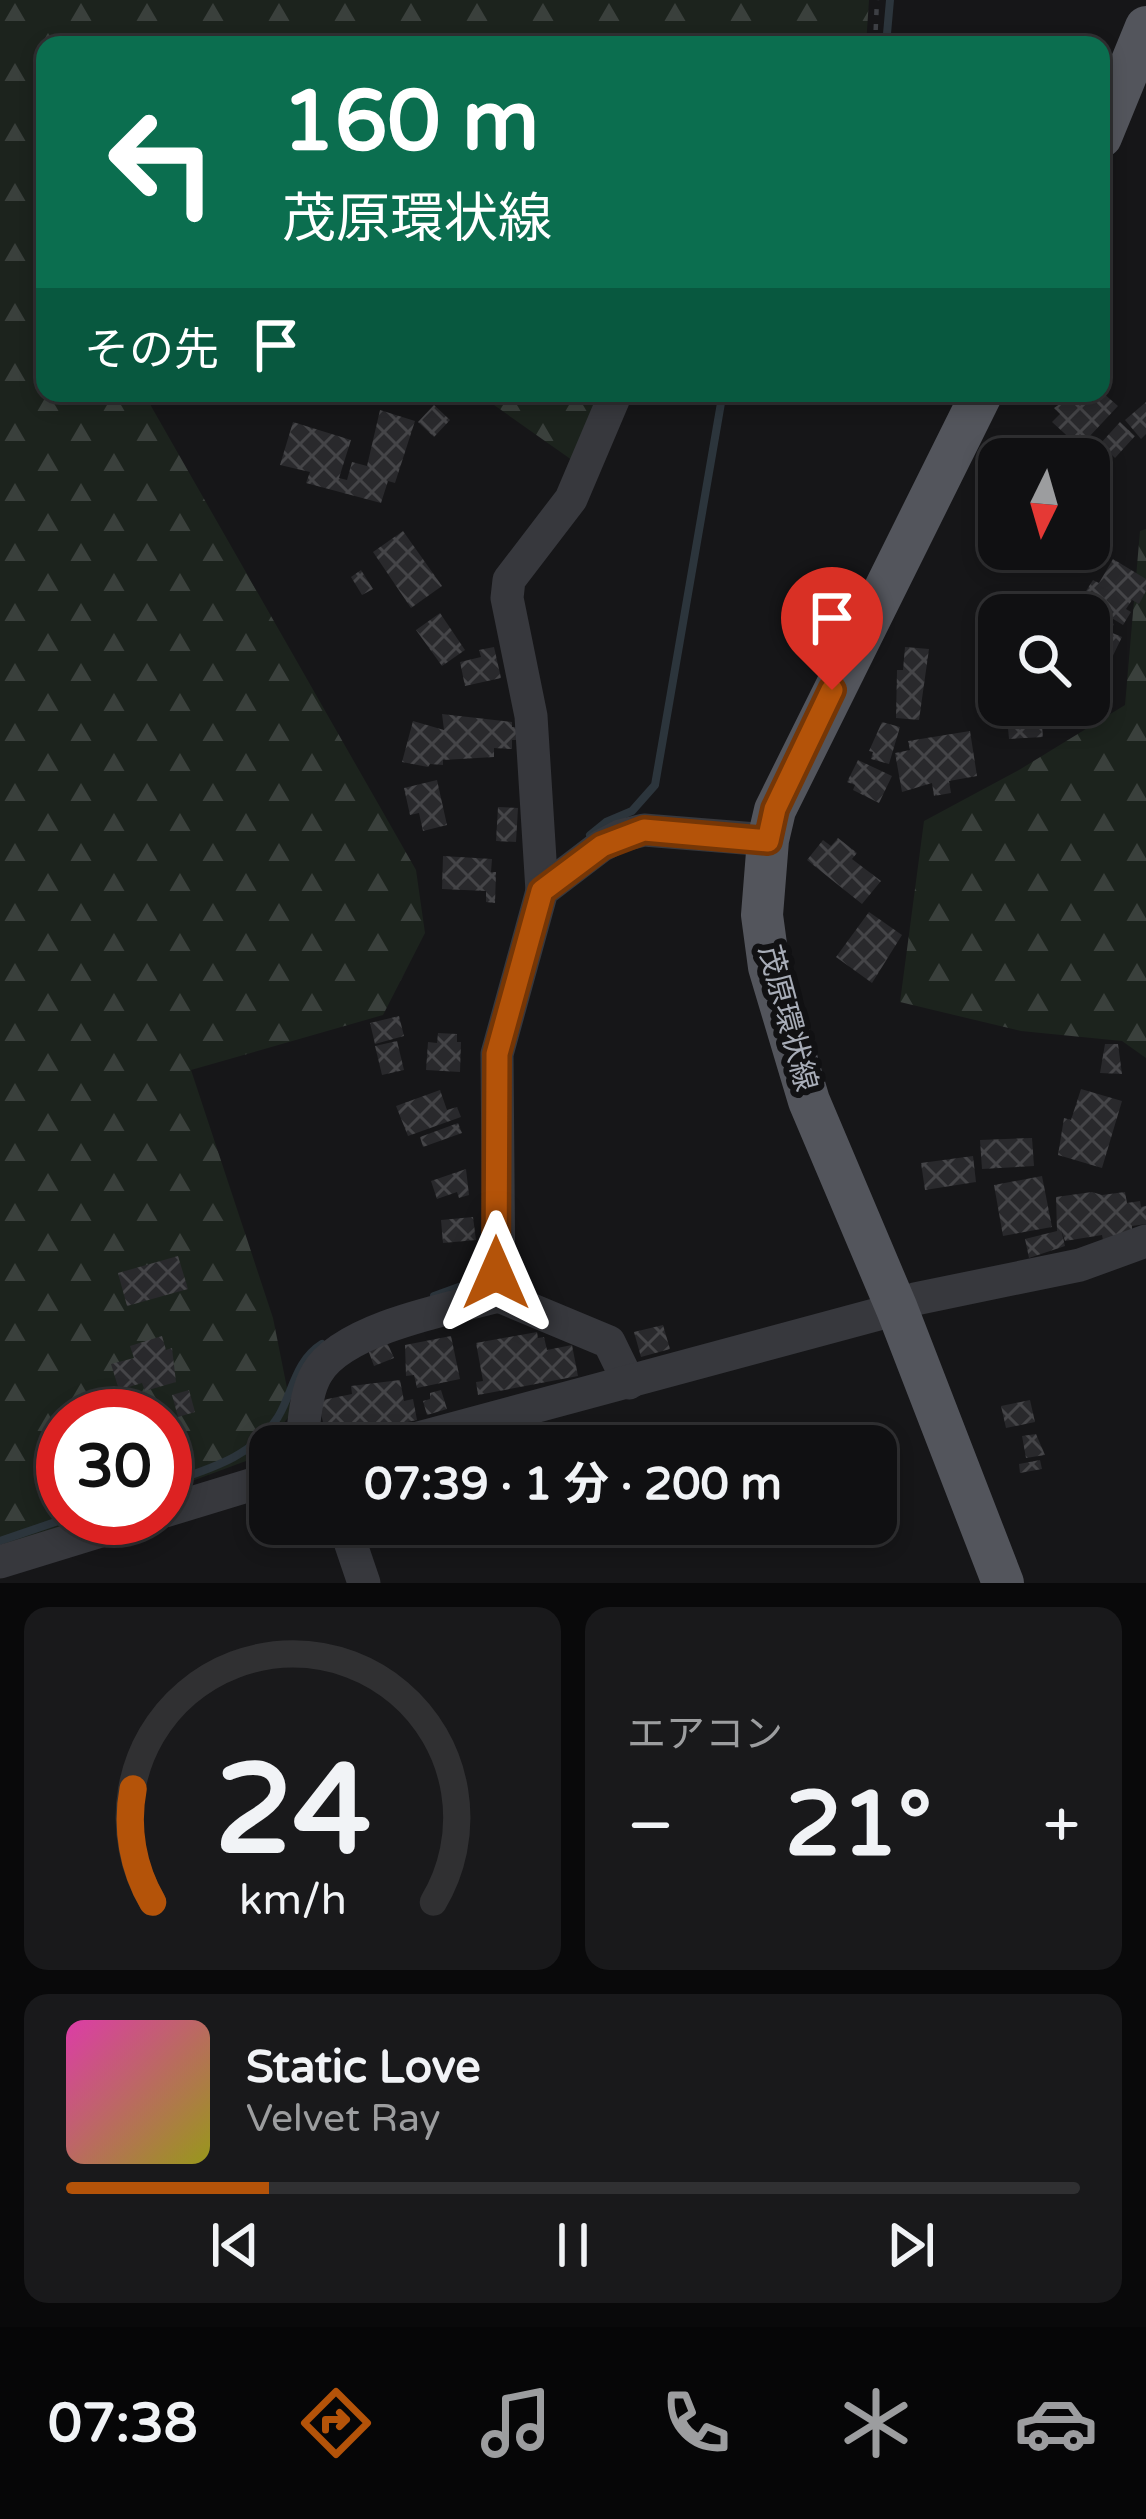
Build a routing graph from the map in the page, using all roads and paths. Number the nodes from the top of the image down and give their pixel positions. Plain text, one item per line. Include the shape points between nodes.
1 (877, 0) edge
2 (1146, 27) edge
3 (875, 36) edge
4 (1110, 114) edge
5 (612, 402) edge
6 (977, 402) edge
7 (768, 841) junction
8 (542, 891) junction
9 (1146, 1241) edge
10 (499, 1296) junction
11 (897, 1309) junction
12 (629, 1383) junction
13 (305, 1425) edge
14 (469, 1425) edge
15 (249, 1485) edge
16 (192, 1503) edge
17 (55, 1545) edge
18 (351, 1545) edge
19 (0, 1562) edge
20 (364, 1583) edge
21 (1003, 1583) edge

1 - 3 path
2 - 4 main road
5 - 8 street via 571,499 509,580 531,716
6 - 7 main road, 茂原環状線 via 812,730
7 - 8 street via 644,830 602,846
7 - 11 main road, 茂原環状線 via 762,916 769,967 809,1101
8 - 10 street via 497,1054
9 - 11 street
10 - 12 street via 609,1342
10 - 13 street via 385,1326 343,1349 318,1370
11 - 12 street
11 - 21 main road, 茂原環状線
12 - 14 street
15 - 16 street
17 - 19 street
18 - 20 street

